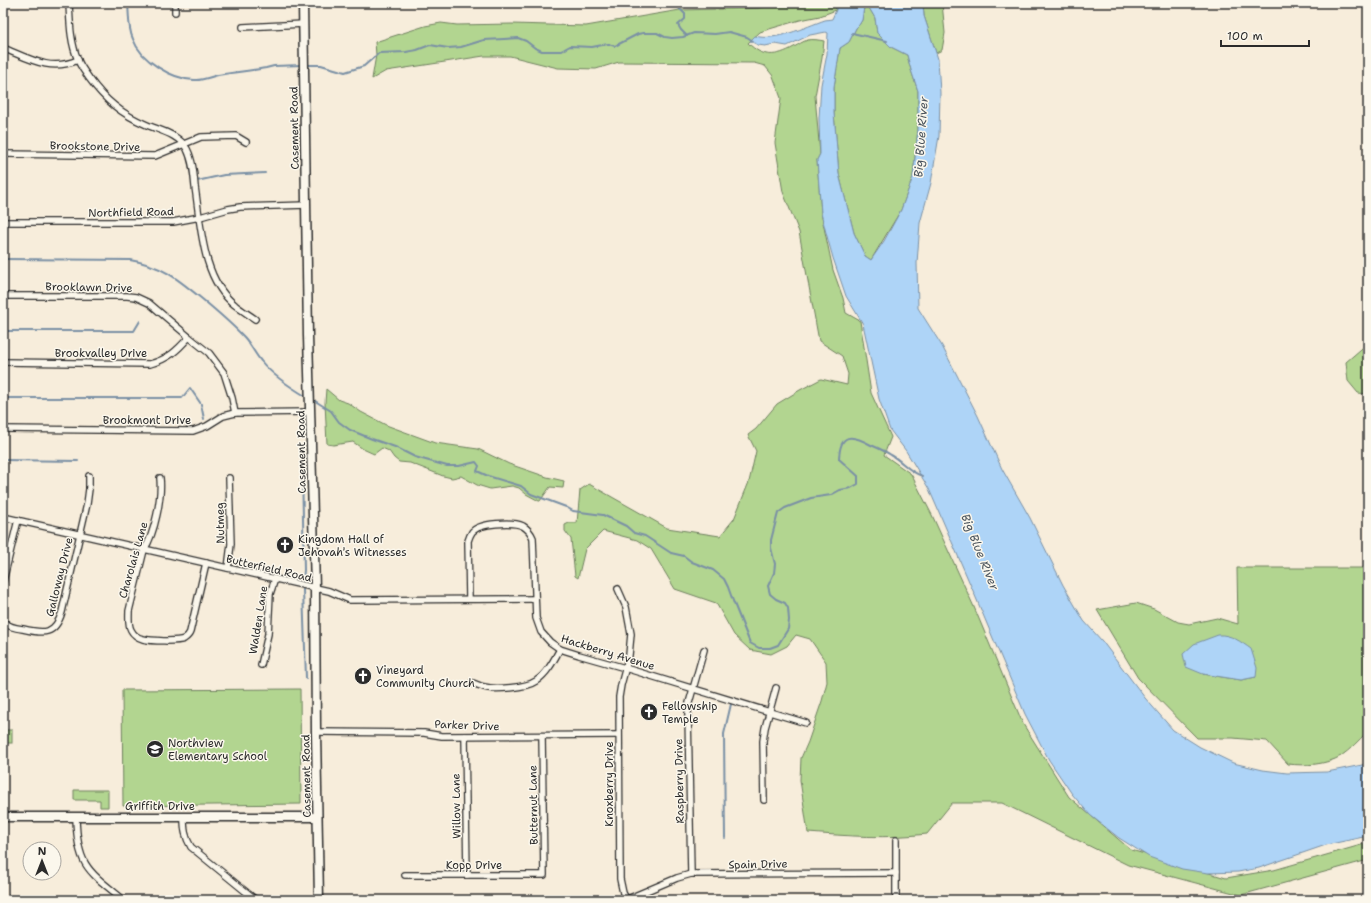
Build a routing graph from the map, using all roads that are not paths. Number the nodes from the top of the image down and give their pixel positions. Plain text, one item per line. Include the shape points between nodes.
1 (69, 3) edge
2 (175, 3) edge
3 (303, 3) edge
4 (175, 12) dead end
5 (304, 24) junction
6 (243, 27) dead end
7 (3, 48) edge
8 (78, 60) junction
9 (246, 142) dead end
10 (183, 143) junction
11 (3, 154) edge
12 (307, 205) junction
13 (200, 216) junction
14 (3, 222) edge
15 (3, 296) edge
16 (255, 319) dead end
17 (189, 337) junction
18 (3, 362) edge
19 (311, 409) junction
20 (235, 413) junction
21 (3, 429) edge
22 (89, 476) dead end
23 (160, 478) dead end
24 (229, 478) dead end
25 (3, 517) edge
26 (18, 520) junction
27 (80, 535) junction
28 (144, 550) junction
29 (206, 563) junction
30 (228, 568) junction
31 (275, 579) junction
32 (3, 581) edge
33 (315, 588) junction
34 (618, 589) dead end
35 (469, 599) junction
36 (535, 599) junction
37 (3, 621) edge
38 (560, 649) junction
39 (704, 650) dead end
40 (261, 665) dead end
41 (625, 668) junction
42 (472, 683) dead end
43 (693, 688) junction
44 (776, 688) dead end
45 (769, 712) junction
46 (806, 723) dead end
47 (316, 732) junction
48 (618, 735) junction
49 (465, 736) junction
50 (542, 736) junction
51 (764, 800) dead end
52 (3, 817) edge
53 (76, 817) junction
54 (184, 817) junction
55 (318, 818) junction
56 (896, 840) dead end
57 (896, 873) junction
58 (691, 874) junction
59 (405, 875) dead end
60 (467, 875) junction
61 (544, 875) joint
62 (124, 900) edge
63 (256, 900) edge
64 (319, 900) edge
65 (626, 900) edge
66 (896, 900) edge

1 - 8 street via 72,36
2 - 4 street
3 - 5 street, Casement Road
5 - 6 street
5 - 12 street, Casement Road
7 - 8 street via 55,66
8 - 10 street via 104,97 115,106 134,119 170,134
9 - 10 street, Brookstone Drive via 236,136 212,136
10 - 11 street, Brookstone Drive via 155,156
10 - 13 street via 192,164
12 - 13 street, Northfield Road via 240,207
12 - 19 street, Casement Road
13 - 14 street, Northfield Road via 154,223
13 - 16 street via 208,261 215,279 224,294 235,305
15 - 17 street, Brooklawn Drive via 136,297 149,303
17 - 18 street, Brookvalley Drive via 169,357 150,364
17 - 20 street, Brooklawn Drive via 209,353 224,373
19 - 20 street, Brookmont Drive
19 - 33 street, Casement Road
20 - 21 street, Brookmont Drive via 193,430
22 - 27 street, Galloway Drive
23 - 28 street, Charolais Lane via 160,499 149,541
24 - 30 street, Nutmeg via 231,544
25 - 26 street, Butterfield Road
26 - 27 street, Butterfield Road
26 - 32 street
27 - 28 street, Butterfield Road
27 - 37 street, Galloway Drive via 57,624 50,631 39,633 9,626
28 - 29 street, Butterfield Road
28 - 29 street, Charolais Lane via 128,620 131,630 142,639 178,641 188,636
29 - 30 street, Butterfield Road
30 - 31 street, Butterfield Road
31 - 33 street, Butterfield Road
31 - 40 street, Walden Lane via 270,594 268,634
33 - 35 street, Butterfield Road via 360,601
33 - 47 street, Casement Road
34 - 41 street, Knoxberry Drive via 626,607 631,634
35 - 36 street, Butterfield Road
35 - 36 street, Hackberry Avenue via 468,541 471,532 487,524 518,524 528,529 533,538
36 - 38 street, Hackberry Avenue via 536,618 541,632
38 - 41 street, Hackberry Avenue
38 - 42 street via 548,669 535,682 516,687 484,688
39 - 43 street, Raspberry Drive
41 - 43 street, Hackberry Avenue
41 - 48 street, Knoxberry Drive via 619,697
43 - 45 street, Hackberry Avenue
43 - 58 street, Raspberry Drive via 688,713
44 - 45 street
45 - 46 street, Hackberry Avenue
45 - 51 street via 763,741
47 - 49 street, Parker Drive via 424,732 442,736
47 - 55 street, Casement Road
48 - 50 street, Parker Drive
48 - 65 street, Knoxberry Drive via 620,878
49 - 50 street, Parker Drive
49 - 60 street, Willow Lane
50 - 61 street, Butternut Lane
52 - 53 street, Griffith Drive
53 - 54 street, Griffith Drive
53 - 62 street via 77,841 84,863 98,879
54 - 55 street, Griffith Drive
54 - 63 street via 184,831 191,847
55 - 64 street, Casement Road
56 - 57 street
57 - 58 street, Spain Drive
57 - 66 street
58 - 65 street, Spain Drive
59 - 60 street, Kopp Drive
60 - 61 street, Kopp Drive

